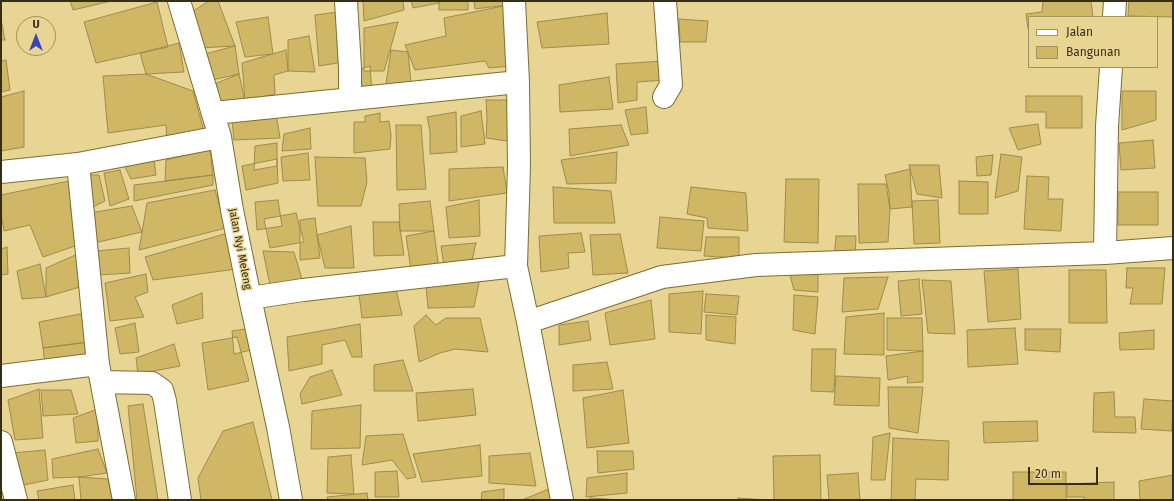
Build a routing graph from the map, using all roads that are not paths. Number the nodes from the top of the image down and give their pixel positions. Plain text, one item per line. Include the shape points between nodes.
1 (179, 1) edge
2 (346, 1) edge
3 (514, 1) edge
4 (664, 1) edge
5 (1115, 1) edge
6 (1114, 16) edge
7 (1111, 68) edge
8 (508, 83) junction
9 (664, 97) dead end
10 (350, 98) junction
11 (214, 113) junction
12 (220, 137) junction
13 (78, 164) junction
14 (1, 172) edge
15 (1173, 248) edge
16 (1105, 253) junction
17 (503, 268) junction
18 (250, 298) junction
19 (528, 322) junction
20 (100, 373) junction
21 (1, 376) edge
22 (1, 442) edge
23 (16, 500) edge
24 (124, 500) edge
25 (180, 500) edge
26 (291, 500) edge
27 (562, 500) edge

1 - 11 street, Jalan Nyi Meleng
2 - 10 street
3 - 8 street
4 - 9 street via 671,85
5 - 6 street
7 - 16 street via 1107,126
8 - 10 street
8 - 17 street via 519,166
10 - 11 street
11 - 12 street, Jalan Nyi Meleng
12 - 13 street
12 - 18 street, Jalan Nyi Meleng
13 - 14 street
13 - 20 street
15 - 16 street
16 - 19 street via 756,265 662,277
17 - 18 street
17 - 19 street
18 - 26 street, Jalan Nyi Meleng
19 - 27 street
20 - 21 street
20 - 24 street
20 - 25 street via 152,383 162,390
22 - 23 street

